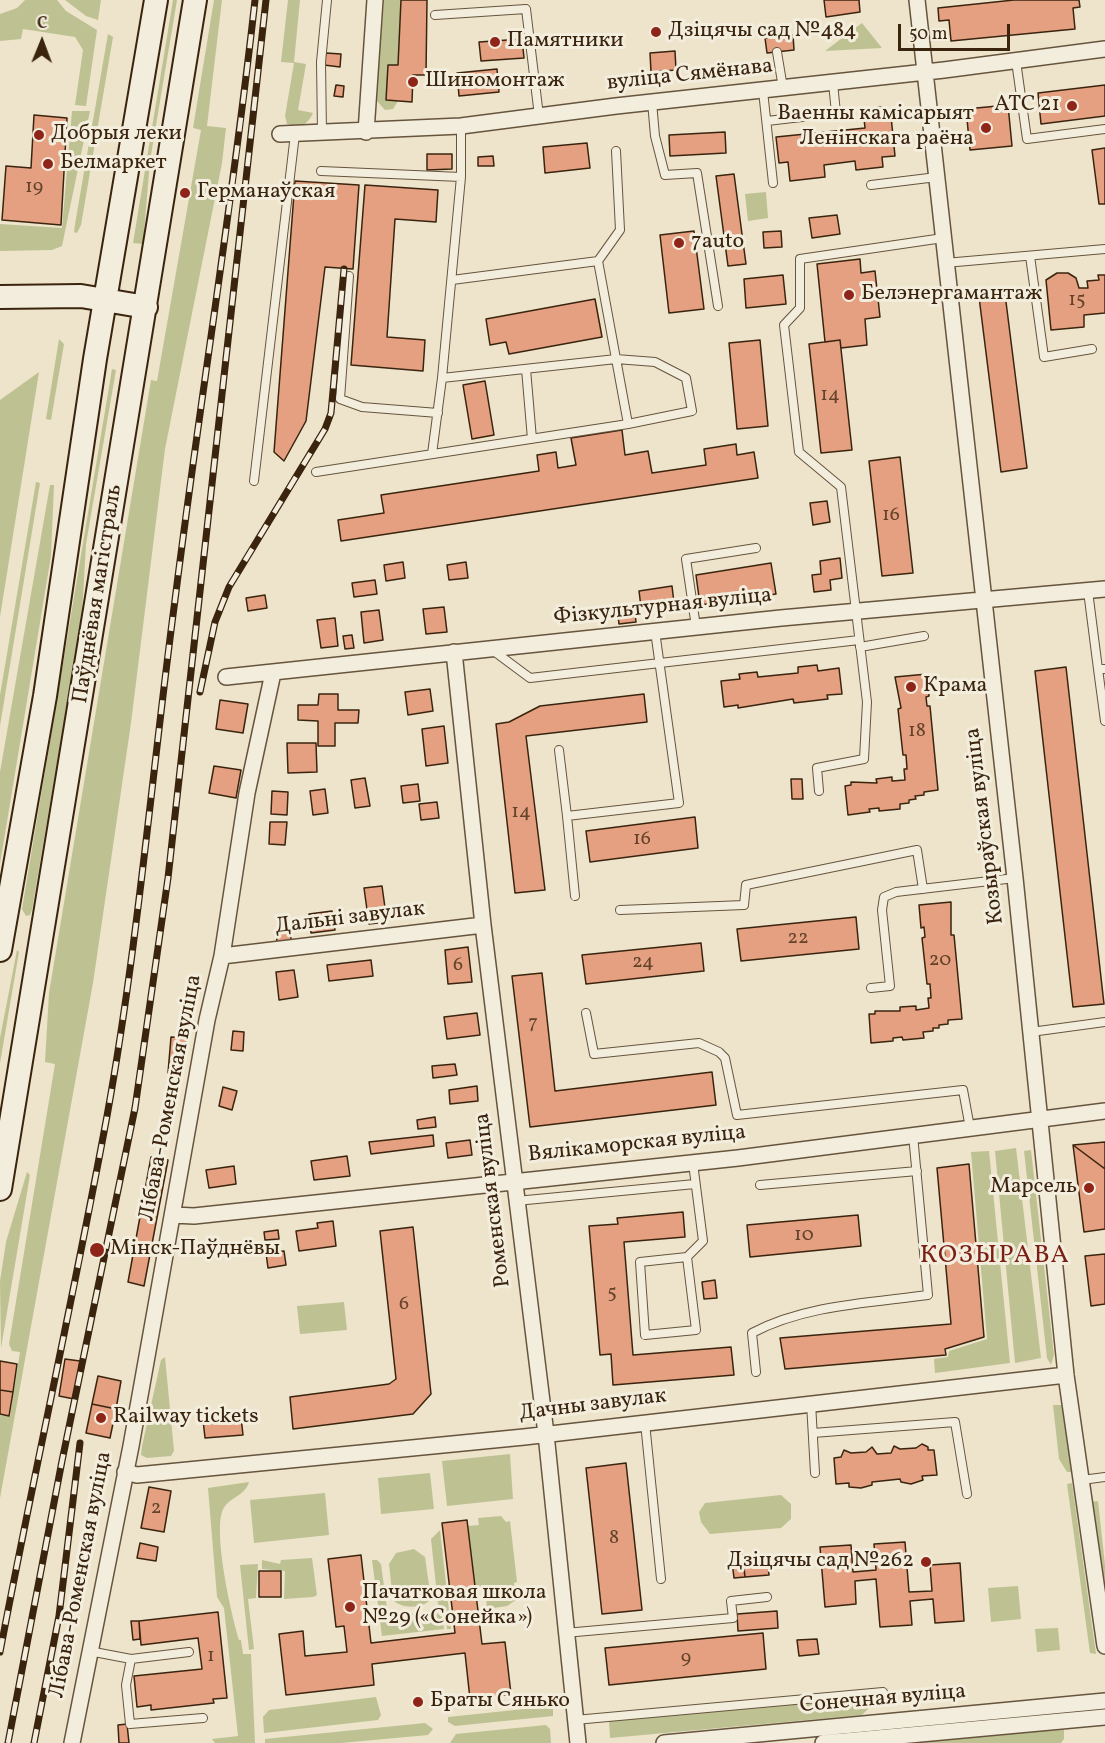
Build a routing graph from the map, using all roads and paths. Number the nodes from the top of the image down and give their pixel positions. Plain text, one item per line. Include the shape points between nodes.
1 (156, 0) edge
2 (195, 0) edge
3 (327, 0) edge
4 (375, 0) edge
5 (917, 0) edge
6 (435, 15) dead end
7 (1105, 49) edge
8 (777, 52) dead end
9 (1016, 61) junction
10 (926, 72) junction
11 (832, 83) junction
12 (783, 88) junction
13 (763, 91) junction
14 (652, 102) junction
15 (539, 116) junction
16 (767, 121) junction
17 (461, 126) junction
18 (1105, 129) edge
19 (366, 132) junction
20 (322, 133) junction
21 (287, 134) joint
22 (616, 151) dead end
23 (321, 171) dead end
24 (461, 177) junction
25 (937, 177) junction
26 (773, 183) dead end
27 (871, 185) dead end
28 (943, 238) junction
29 (1105, 249) edge
30 (1030, 256) junction
31 (598, 261) junction
32 (945, 264) junction
33 (349, 276) dead end
34 (452, 280) junction
35 (0, 297) edge
36 (104, 301) junction
37 (718, 306) dead end
38 (146, 307) junction
39 (1092, 350) dead end
40 (616, 359) junction
41 (526, 369) junction
42 (442, 378) junction
43 (438, 413) junction
44 (628, 424) junction
45 (532, 439) junction
46 (432, 454) junction
47 (316, 472) dead end
48 (254, 481) dead end
49 (756, 548) dead end
50 (1105, 589) edge
51 (1088, 591) junction
52 (983, 602) junction
53 (855, 612) junction
54 (696, 627) junction
55 (655, 631) junction
56 (924, 636) dead end
57 (859, 643) junction
58 (489, 648) junction
59 (454, 652) junction
60 (659, 662) junction
61 (1102, 669) edge
62 (273, 673) junction
63 (226, 677) dead end
64 (1103, 692) edge
65 (1105, 721) edge
66 (559, 750) dead end
67 (819, 792) dead end
68 (567, 816) junction
69 (1015, 878) junction
70 (923, 888) junction
71 (575, 896) dead end
72 (620, 910) dead end
73 (2, 925) edge
74 (483, 925) junction
75 (43, 930) junction
76 (0, 950) edge
77 (222, 956) junction
78 (871, 988) dead end
79 (586, 1012) dead end
80 (1105, 1022) edge
81 (1031, 1032) junction
82 (1105, 1111) edge
83 (1039, 1119) junction
84 (970, 1128) junction
85 (913, 1135) junction
86 (693, 1163) junction
87 (917, 1171) junction
88 (514, 1181) junction
89 (695, 1184) junction
90 (760, 1185) dead end
91 (0, 1189) edge
92 (516, 1201) junction
93 (173, 1215) junction
94 (687, 1257) junction
95 (756, 1372) dead end
96 (1066, 1375) junction
97 (811, 1403) junction
98 (645, 1423) junction
99 (813, 1433) junction
100 (546, 1434) junction
101 (125, 1472) junction
102 (815, 1473) dead end
103 (1105, 1477) edge
104 (1082, 1479) junction
105 (967, 1494) dead end
106 (661, 1579) dead end
107 (767, 1597) dead end
108 (565, 1633) junction
109 (1105, 1646) edge
110 (89, 1651) junction
111 (189, 1652) dead end
112 (131, 1659) junction
113 (883, 1692) dead end
114 (1105, 1701) edge
115 (1105, 1717) edge
116 (203, 1718) dead end
117 (575, 1720) junction
118 (72, 1742) edge
119 (578, 1743) edge
120 (664, 1743) edge
121 (824, 1743) edge

1 - 36 main road, Паўднёвая магістраль
2 - 38 main road, Паўднёвая магістраль
3 - 20 lane via 321,62
4 - 19 street
5 - 10 street, Козыраўская вуліца
6 - 15 lane via 526,9
7 - 9 street, вуліца Сямёнава
8 - 12 lane
9 - 10 street, вуліца Сямёнава
9 - 18 lane via 1027,139
10 - 11 street, вуліца Сямёнава
10 - 25 street, Козыраўская вуліца
11 - 12 street, вуліца Сямёнава
11 - 16 lane via 836,113
12 - 13 street, вуліца Сямёнава
13 - 14 street, вуліца Сямёнава
13 - 16 lane
14 - 15 street, вуліца Сямёнава
14 - 37 lane via 655,136 665,175 697,173
15 - 17 street, вуліца Сямёнава
16 - 26 lane
17 - 19 street, вуліца Сямёнава
17 - 24 lane
19 - 20 street, вуліца Сямёнава
20 - 21 street, вуліца Сямёнава
21 - 48 lane
22 - 31 lane via 620,230
23 - 24 lane
24 - 34 lane
25 - 27 lane
25 - 28 street, Козыраўская вуліца
28 - 32 street, Козыраўская вуліца
28 - 53 lane via 800,259 800,308 784,325 799,452 841,487
29 - 30 lane
30 - 32 lane
30 - 39 lane via 1044,357
31 - 34 lane
31 - 40 lane
32 - 52 street, Козыраўская вуліца
33 - 43 lane via 340,399 362,407
34 - 42 lane
35 - 36 main road via 62,295
36 - 38 main road
36 - 73 main road, Паўднёвая магістраль via 45,696
38 - 75 main road, Паўднёвая магістраль
40 - 41 lane
40 - 44 lane
40 - 44 lane via 655,362 686,378 692,411
41 - 42 lane
41 - 45 lane
42 - 43 lane
43 - 46 lane
44 - 45 lane
45 - 46 lane
46 - 47 lane
49 - 54 lane via 686,560
50 - 51 street, Фізкультурная вуліца
51 - 52 street, Фізкультурная вуліца
51 - 61 lane
52 - 53 street, Фізкультурная вуліца
52 - 69 street, Козыраўская вуліца
53 - 54 street, Фізкультурная вуліца
53 - 57 lane
54 - 55 street, Фізкультурная вуліца
55 - 58 street, Фізкультурная вуліца
55 - 60 lane
56 - 57 lane
57 - 60 lane
57 - 67 lane via 867,702 864,759 817,768
58 - 59 street, Фізкультурная вуліца
58 - 60 lane via 530,678
59 - 62 street, Фізкультурная вуліца
59 - 74 street, Роменская вуліца
60 - 68 lane via 679,803
61 - 64 lane
62 - 63 street, Фізкультурная вуліца
62 - 77 street, Лібава-Роменская вуліца via 247,793
64 - 65 lane
66 - 68 lane
68 - 71 lane
69 - 70 lane
69 - 81 street, Козыраўская вуліца
70 - 72 lane via 917,850 746,885 744,904
70 - 78 lane via 884,897 890,986
73 - 75 main road
73 - 76 main road, Паўднёвая магістраль
74 - 77 street, Дальні завулак
74 - 88 street, Роменская вуліца
75 - 91 main road, Паўднёвая магістраль
77 - 93 street, Лібава-Роменская вуліца
79 - 84 lane via 594,1054 699,1043 719,1052 728,1066 737,1115 963,1090
80 - 81 lane
81 - 83 street, Козыраўская вуліца
82 - 83 street, Вялікаморская вуліца
83 - 84 street, Вялікаморская вуліца
83 - 96 street, Козыраўская вуліца
84 - 85 street, Вялікаморская вуліца
85 - 86 street, Вялікаморская вуліца
85 - 87 lane
86 - 88 street, Вялікаморская вуліца
86 - 89 lane
87 - 90 lane
87 - 95 lane via 928,1295 791,1315 765,1326 752,1333
88 - 92 street, Роменская вуліца
88 - 93 street, Вялікаморская вуліца via 365,1199
89 - 92 lane
89 - 94 lane via 703,1241
92 - 100 street, Роменская вуліца
93 - 101 street, Лібава-Роменская вуліца
94 - 94 lane via 640,1262 645,1335 696,1330
96 - 97 street, Дачны завулак
96 - 104 street, Козыраўская вуліца
97 - 98 street, Дачны завулак
97 - 99 lane
98 - 100 street, Дачны завулак
98 - 106 lane
99 - 102 lane
99 - 105 lane via 955,1422
100 - 101 street, Дачны завулак via 137,1475
100 - 108 street, Роменская вуліца
101 - 110 street, Лібава-Роменская вуліца
103 - 104 lane
104 - 109 street, Козыраўская вуліца
107 - 108 lane via 732,1600 733,1618
108 - 117 street, Роменская вуліца
110 - 112 lane
110 - 118 street, Лібава-Роменская вуліца
111 - 112 lane
112 - 116 lane via 126,1685 130,1724
113 - 117 lane
114 - 120 street, Сонечная вуліца
115 - 121 street, Сонечная вуліца
117 - 119 street, Роменская вуліца

